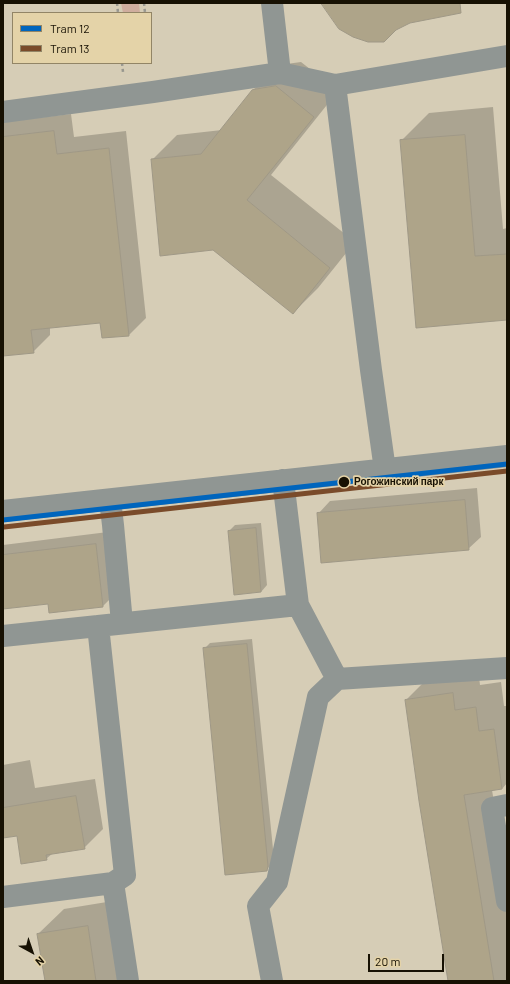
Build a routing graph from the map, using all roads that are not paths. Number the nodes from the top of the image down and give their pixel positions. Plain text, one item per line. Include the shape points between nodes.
1 (272, 3) edge
2 (507, 56) edge
3 (280, 73) junction
4 (335, 85) junction
5 (3, 112) edge
6 (507, 456) edge
7 (385, 470) junction
8 (284, 480) junction
9 (110, 500) junction
10 (3, 511) edge
11 (298, 605) junction
12 (122, 624) junction
13 (98, 626) junction
14 (3, 636) edge
15 (507, 668) edge
16 (336, 679) junction
17 (507, 805) edge
18 (113, 883) junction
19 (3, 897) edge
20 (507, 901) edge
21 (128, 981) edge
22 (272, 981) edge

1 - 3 street
2 - 4 street
3 - 4 street
3 - 5 street
4 - 7 street
6 - 7 street
7 - 8 street
8 - 9 street
8 - 11 street
9 - 10 street
9 - 12 street
11 - 12 street
11 - 16 street
12 - 13 street
13 - 14 street
13 - 18 street via 125,875
15 - 16 street
16 - 22 street via 318,697 277,882 258,906
17 - 20 street via 492,808
18 - 19 street
18 - 21 street

